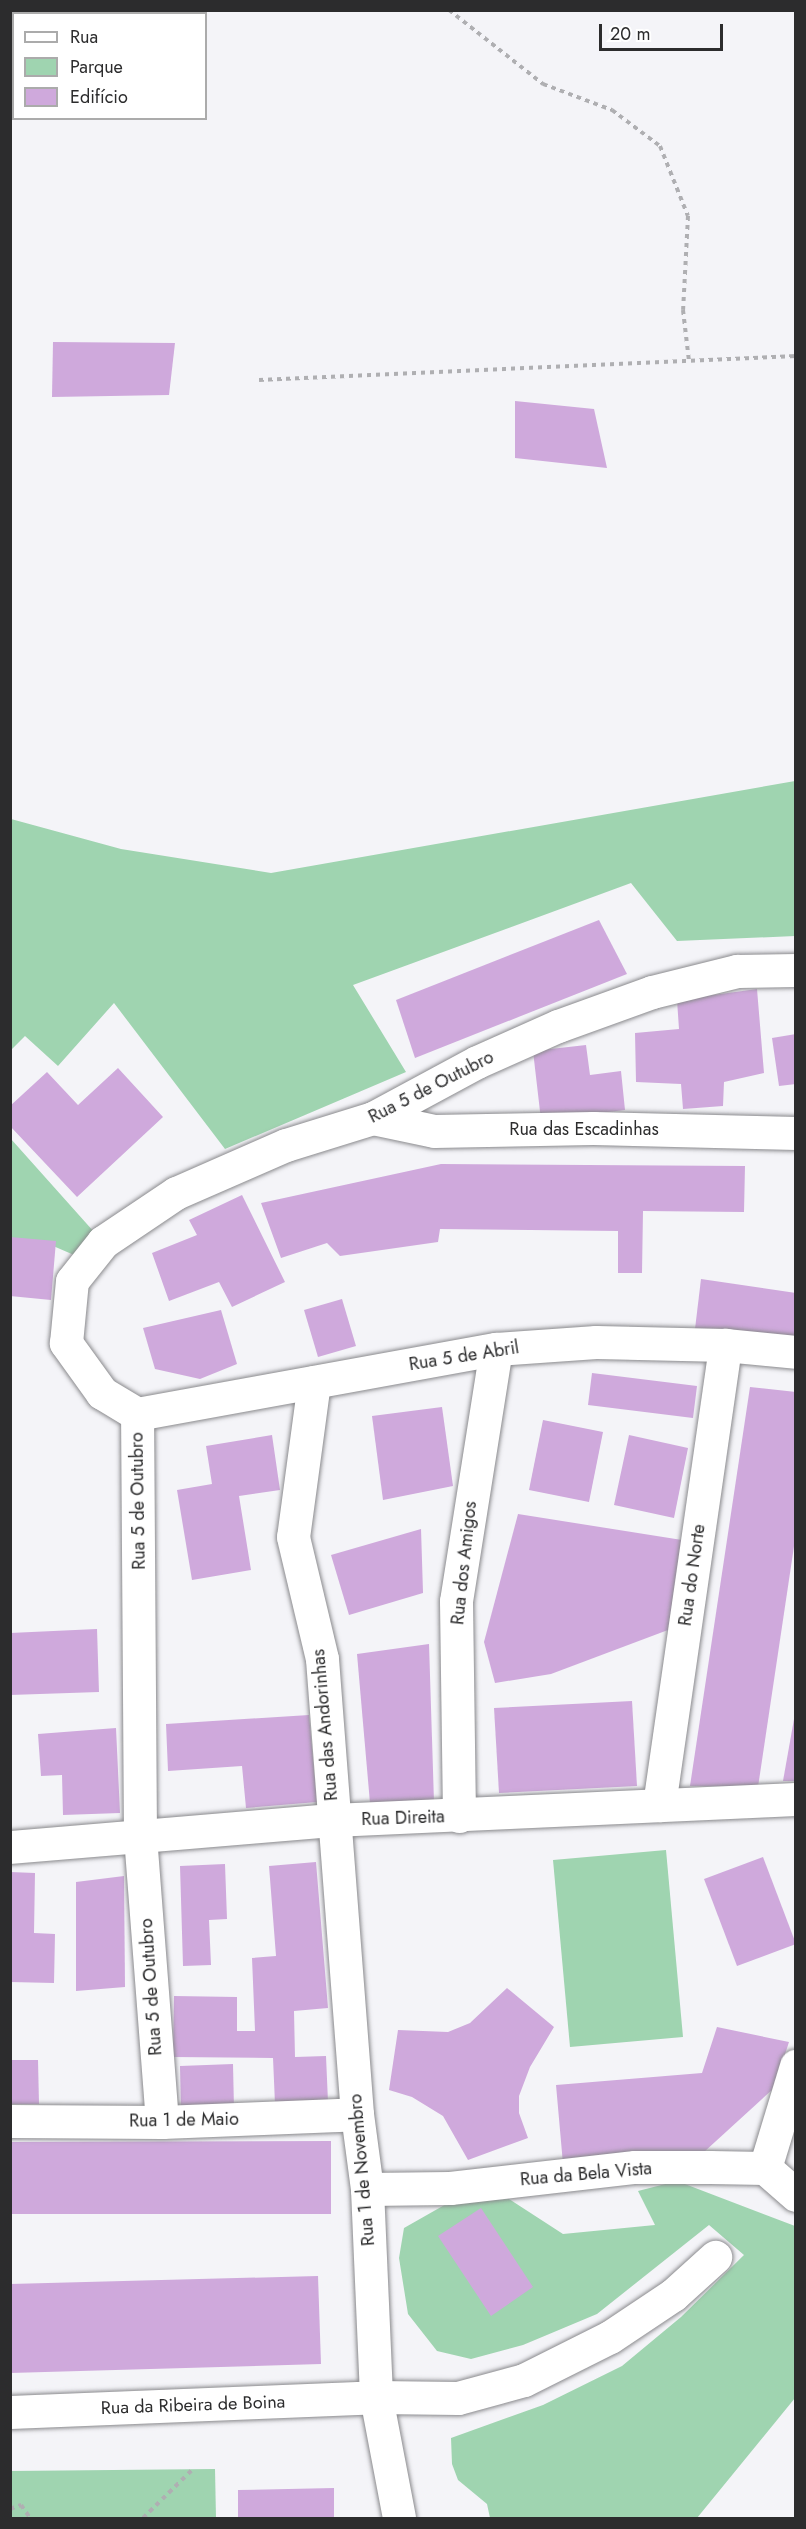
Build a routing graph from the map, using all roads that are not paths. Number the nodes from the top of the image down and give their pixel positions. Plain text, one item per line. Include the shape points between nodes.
1 (795, 970) edge
2 (373, 1118) junction
3 (795, 1133) edge
4 (725, 1345) junction
5 (496, 1349) junction
6 (795, 1352) edge
7 (314, 1382) junction
8 (137, 1414) junction
9 (795, 1799) edge
10 (659, 1805) junction
11 (459, 1816) junction
12 (333, 1820) junction
13 (140, 1836) junction
14 (10, 1847) edge
15 (795, 2066) edge
16 (357, 2114) junction
17 (10, 2121) edge
18 (162, 2122) junction
19 (765, 2168) junction
20 (368, 2189) junction
21 (795, 2195) edge
22 (715, 2257) dead end
23 (376, 2397) junction
24 (10, 2412) edge
25 (399, 2518) edge

1 - 2 street, Rua 5 de Outubro via 737,971 652,992 558,1026 477,1062
2 - 3 street, Rua das Escadinhas via 434,1131 593,1128
2 - 8 street, Rua 5 de Outubro via 286,1145 176,1193 103,1242 78,1273 72,1281 66,1343 102,1393
4 - 5 street, Rua 5 de Abril via 596,1342
4 - 6 street, Rua 5 de Abril
4 - 10 street, Rua do Norte
5 - 7 street, Rua 5 de Abril
5 - 11 street, Rua dos Amigos via 456,1601
7 - 8 street, Rua 5 de Abril
7 - 12 street, Rua das Andorinhas via 293,1537 322,1659
8 - 13 street, Rua 5 de Outubro
9 - 10 street, Rua Direita
10 - 11 street, Rua Direita
11 - 12 street, Rua Direita
12 - 13 street, Rua Direita
12 - 16 street, Rua 1 de Novembro
13 - 14 street, Rua Direita
13 - 18 street, Rua 5 de Outubro
15 - 19 street
16 - 18 street, Rua 1 de Maio
16 - 20 street, Rua 1 de Novembro
17 - 18 street, Rua 1 de Maio
19 - 20 street, Rua da Bela Vista via 635,2167 450,2188
19 - 21 street
20 - 23 street, Rua 1 de Novembro
22 - 23 street, Rua da Ribeira de Boina via 673,2295 610,2337 524,2380 458,2398
23 - 24 street, Rua da Ribeira de Boina
23 - 25 street, Rua 1 de Novembro

